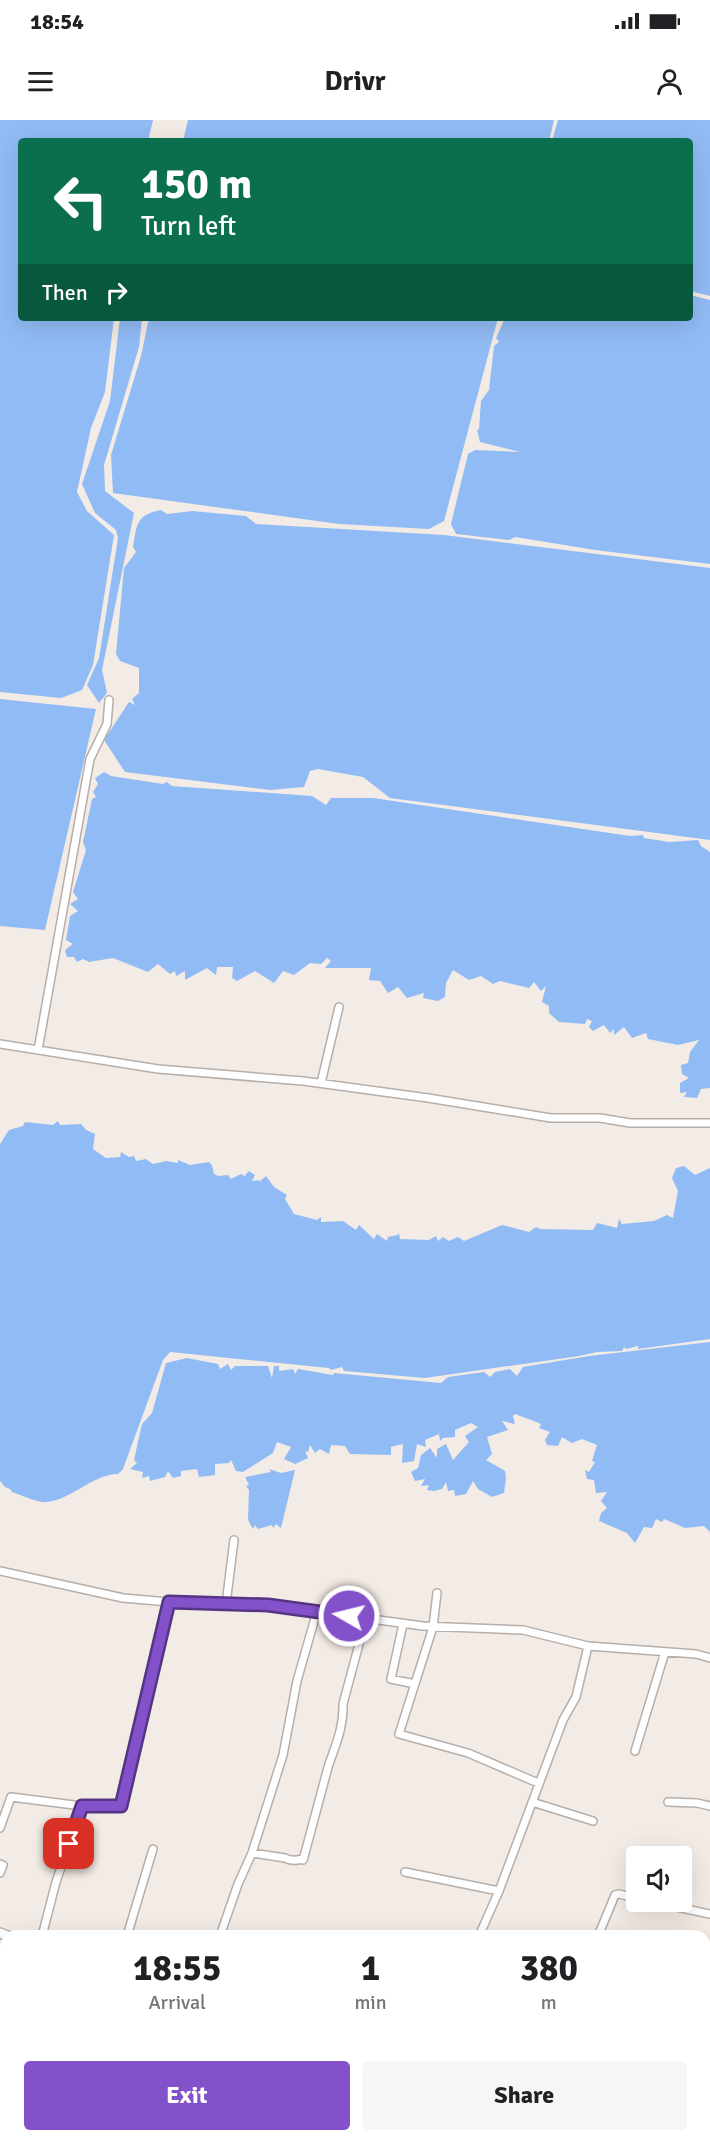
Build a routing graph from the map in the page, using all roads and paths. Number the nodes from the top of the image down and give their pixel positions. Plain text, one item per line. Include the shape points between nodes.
1 (109, 700) dead end
2 (339, 1007) dead end
3 (0, 1044) edge
4 (38, 1050) junction
5 (321, 1083) junction
6 (710, 1123) edge
7 (234, 1540) dead end
8 (0, 1570) edge
9 (437, 1593) dead end
10 (169, 1602) junction
11 (226, 1604) junction
12 (317, 1611) junction
13 (366, 1618) junction
14 (403, 1624) junction
15 (433, 1627) junction
16 (588, 1646) junction
17 (665, 1652) junction
18 (710, 1658) edge
19 (415, 1684) junction
20 (635, 1751) dead end
21 (538, 1783) junction
22 (532, 1802) junction
23 (668, 1802) dead end
24 (82, 1806) junction
25 (710, 1806) edge
26 (593, 1821) dead end
27 (0, 1828) edge
28 (153, 1849) dead end
29 (252, 1853) junction
30 (0, 1864) edge
31 (405, 1872) dead end
32 (0, 1873) edge
33 (499, 1891) junction
34 (626, 1896) edge
35 (692, 1910) edge
36 (710, 1914) edge
37 (44, 1930) edge
38 (129, 1930) edge
39 (222, 1930) edge
40 (482, 1930) edge
41 (600, 1930) edge

1 - 4 street via 107,724 90,759
2 - 5 street
3 - 4 street
4 - 5 street via 158,1069
5 - 6 street via 551,1118
7 - 11 street
8 - 10 street via 123,1598
9 - 15 street
10 - 11 street
10 - 24 street via 121,1806
11 - 12 street
12 - 13 street
12 - 29 street via 297,1681 283,1755
13 - 14 street
13 - 29 street via 343,1704 344,1717 303,1859
14 - 15 street
14 - 19 street via 391,1678
15 - 16 street via 524,1630
15 - 19 street
16 - 17 street
16 - 21 street via 576,1697
17 - 18 street
17 - 20 street
19 - 21 street via 399,1734 468,1753
21 - 22 street
22 - 26 street
22 - 33 street
23 - 25 street
24 - 27 street via 11,1797
24 - 37 street
28 - 38 street
29 - 39 street
30 - 32 street
31 - 33 street
33 - 40 street
34 - 41 street via 615,1895
35 - 36 street

